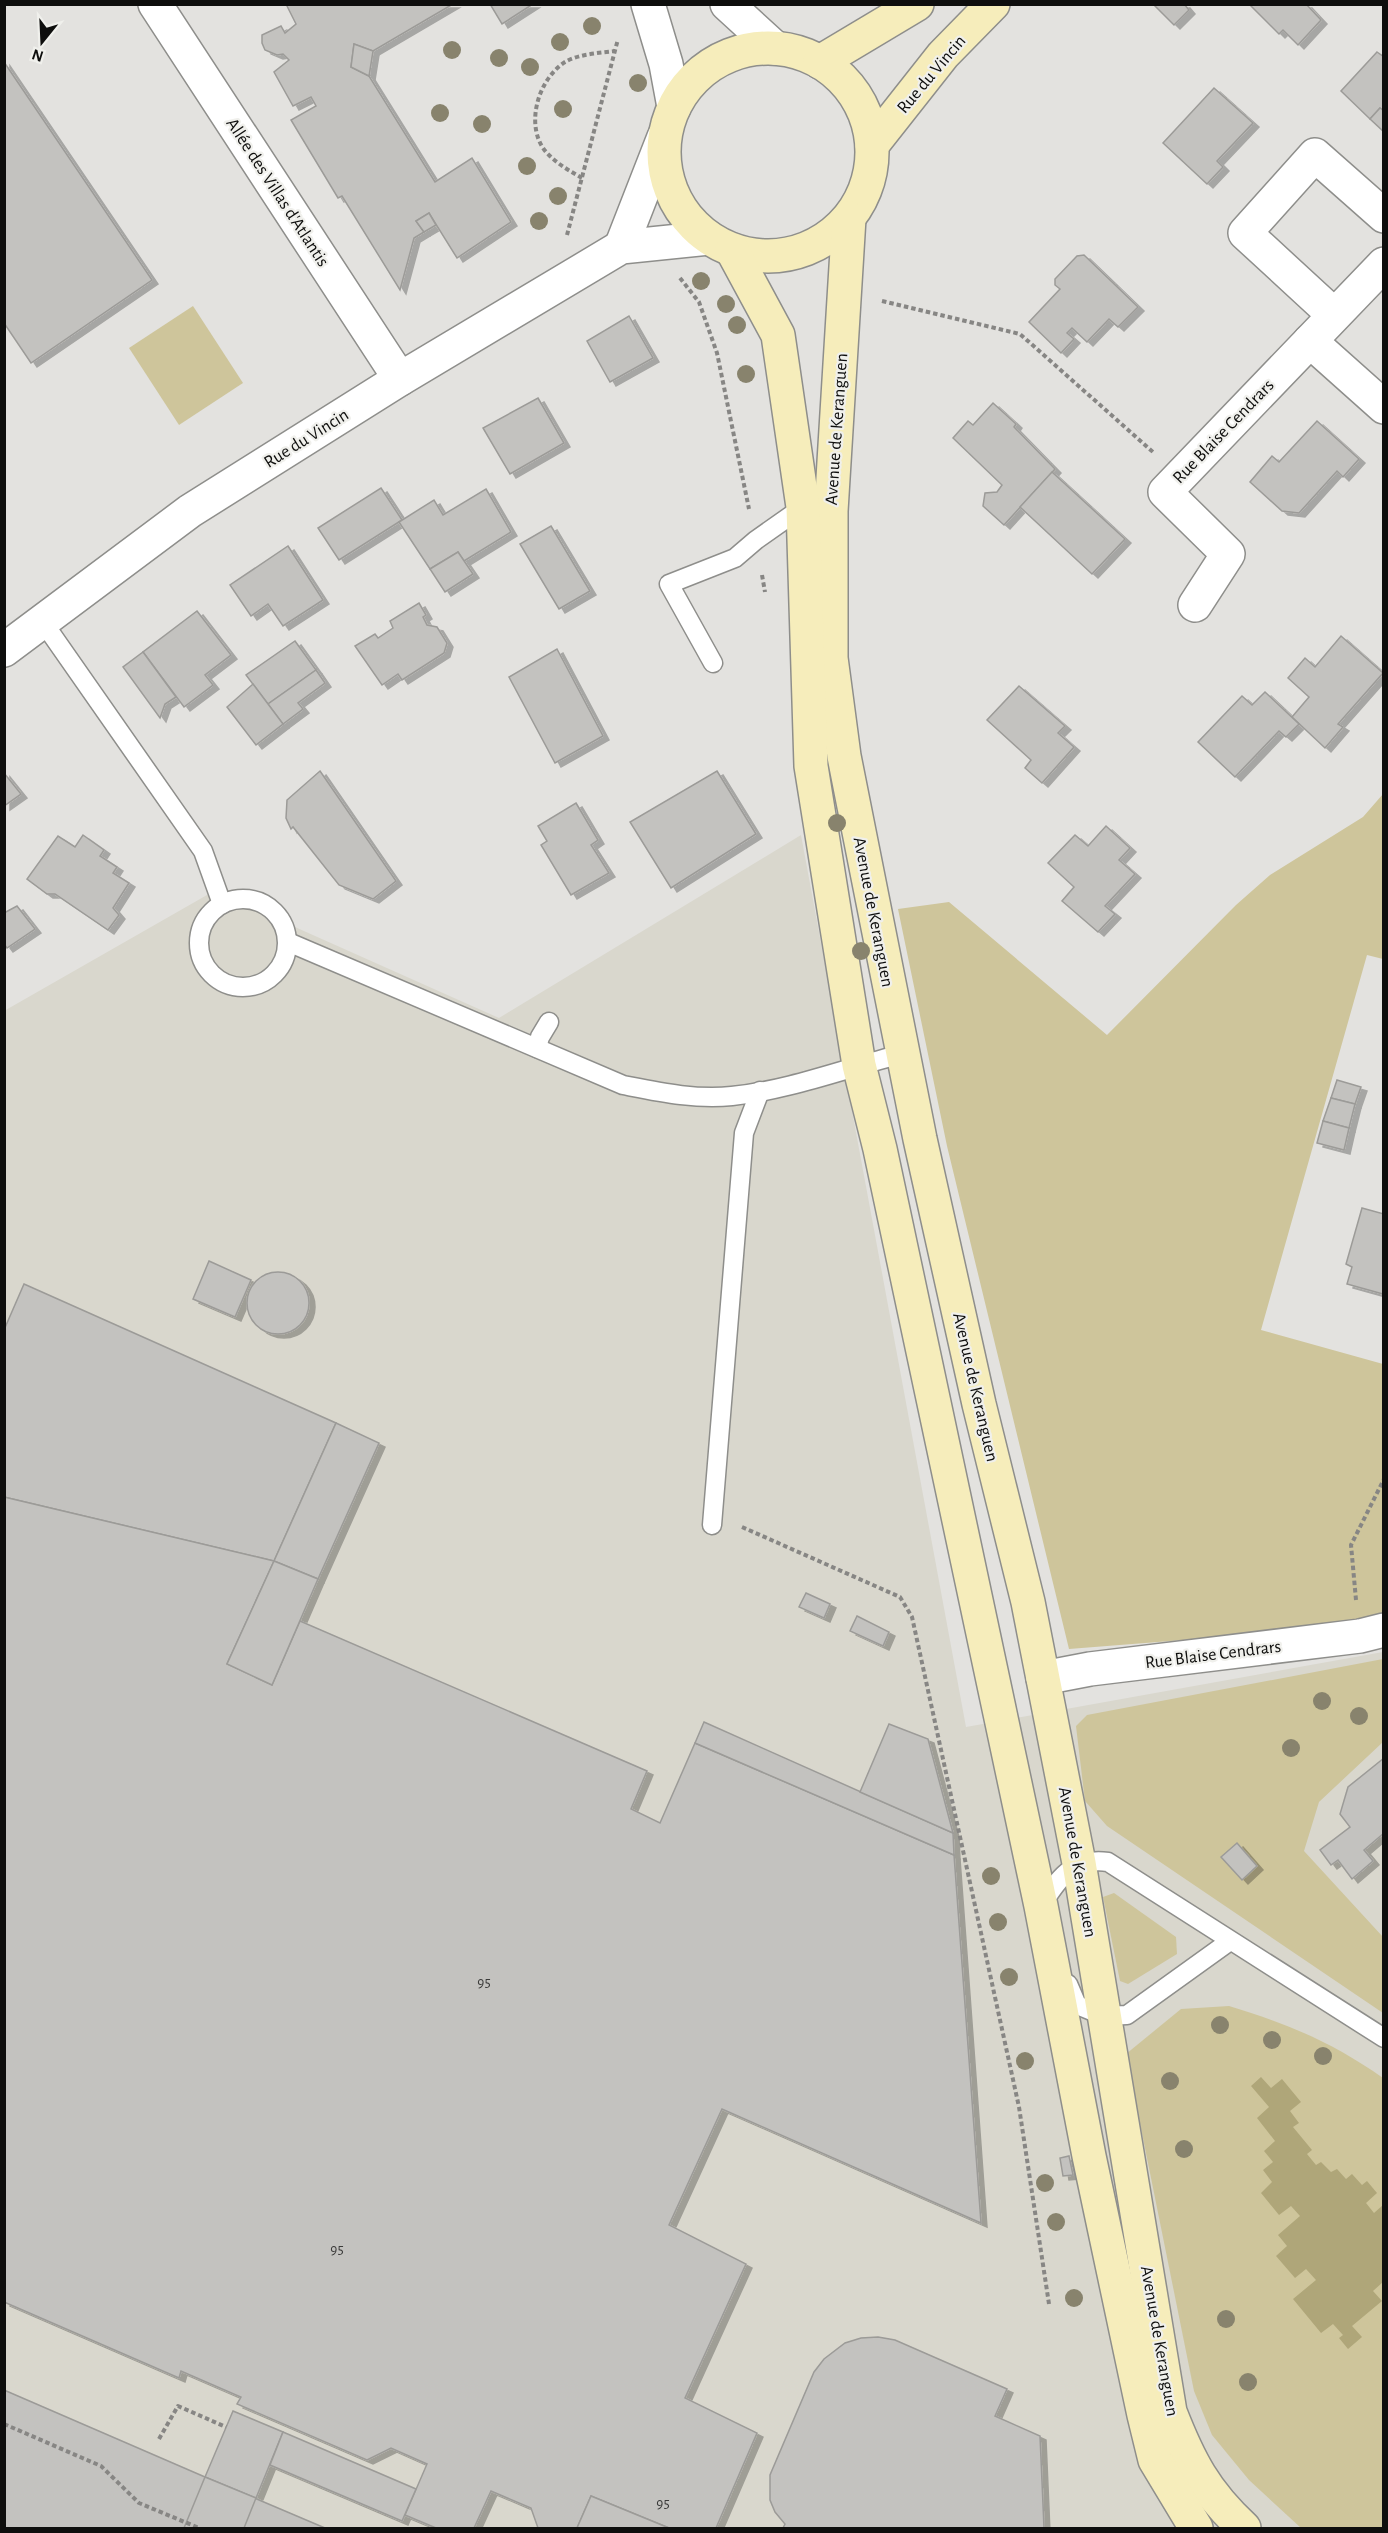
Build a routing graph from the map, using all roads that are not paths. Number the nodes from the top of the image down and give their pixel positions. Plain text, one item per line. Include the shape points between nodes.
1 (155, 4) edge
2 (648, 4) edge
3 (727, 4) edge
4 (917, 4) edge
5 (993, 4) edge
6 (775, 48) junction
7 (820, 62) junction
8 (674, 107) junction
9 (664, 137) junction
10 (872, 145) junction
11 (1383, 216) edge
12 (849, 218) junction
13 (720, 244) junction
14 (621, 247) junction
15 (1383, 264) edge
16 (1334, 315) junction
17 (1310, 341) junction
18 (400, 379) junction
19 (1383, 407) edge
20 (803, 507) junction
21 (1195, 605) dead end
22 (43, 622) junction
23 (4, 650) edge
24 (713, 663) dead end
25 (222, 904) junction
26 (288, 942) junction
27 (549, 1022) dead end
28 (537, 1048) junction
29 (902, 1054) junction
30 (859, 1065) junction
31 (760, 1091) junction
32 (712, 1520) road end
33 (1372, 1633) edge
34 (1043, 1678) junction
35 (1079, 1863) junction
36 (1041, 1906) junction
37 (1230, 1941) junction
38 (1052, 1958) junction
39 (1104, 2016) junction
40 (1383, 2037) edge
41 (1196, 2529) edge
42 (1244, 2529) edge

1 - 18 street, Allée des Villas d'Atlantis
2 - 8 street
3 - 6 street
4 - 7 main road
5 - 10 main road, Rue du Vincin via 943,55
6 - 7 main road via 798,52
6 - 8 main road via 744,51 715,62 691,81
7 - 10 main road via 846,83 859,102
8 - 9 main road
9 - 13 main road via 665,170 675,201 690,221
9 - 14 street
10 - 12 main road via 871,171 863,196
11 - 16 street via 1315,155 1245,233
12 - 13 main road via 825,240 796,253 764,256
12 - 29 main road, Avenue de Keranguen via 831,512 831,658 844,756
13 - 14 street, Rue du Vincin
13 - 20 main road, Avenue de Keranguen via 778,334
14 - 18 street, Rue du Vincin
15 - 16 street, Rue Blaise Cendrars
16 - 17 street, Rue Blaise Cendrars
17 - 19 street
17 - 21 street, Rue Blaise Cendrars via 1166,492 1228,554
18 - 22 street, Rue du Vincin via 190,512
20 - 24 lane via 735,558 669,584
20 - 30 main road, Avenue de Keranguen via 811,766
22 - 23 street, Rue du Vincin
22 - 25 lane via 203,851
25 - 26 lane via 251,899 266,905 285,927
25 - 26 lane via 210,913 198,939 199,954 215,978 242,988 269,980 286,956
26 - 28 lane
27 - 28 lane
28 - 31 lane via 623,1085 675,1095 731,1096
29 - 30 lane
29 - 34 main road, Avenue de Keranguen
30 - 31 lane
30 - 36 main road, Avenue de Keranguen
31 - 32 lane via 744,1133
33 - 34 street, Rue Blaise Cendrars
34 - 35 main road, Avenue de Keranguen
35 - 36 lane via 1056,1882
35 - 37 lane via 1093,1859 1108,1862
35 - 39 main road, Avenue de Keranguen
36 - 38 main road, Avenue de Keranguen
37 - 39 lane via 1127,2015
37 - 40 lane
38 - 39 lane via 1064,1973 1077,2005
38 - 41 main road, Avenue de Keranguen via 1089,2156 1155,2460
39 - 42 main road, Avenue de Keranguen via 1170,2412 1188,2459 1222,2508

